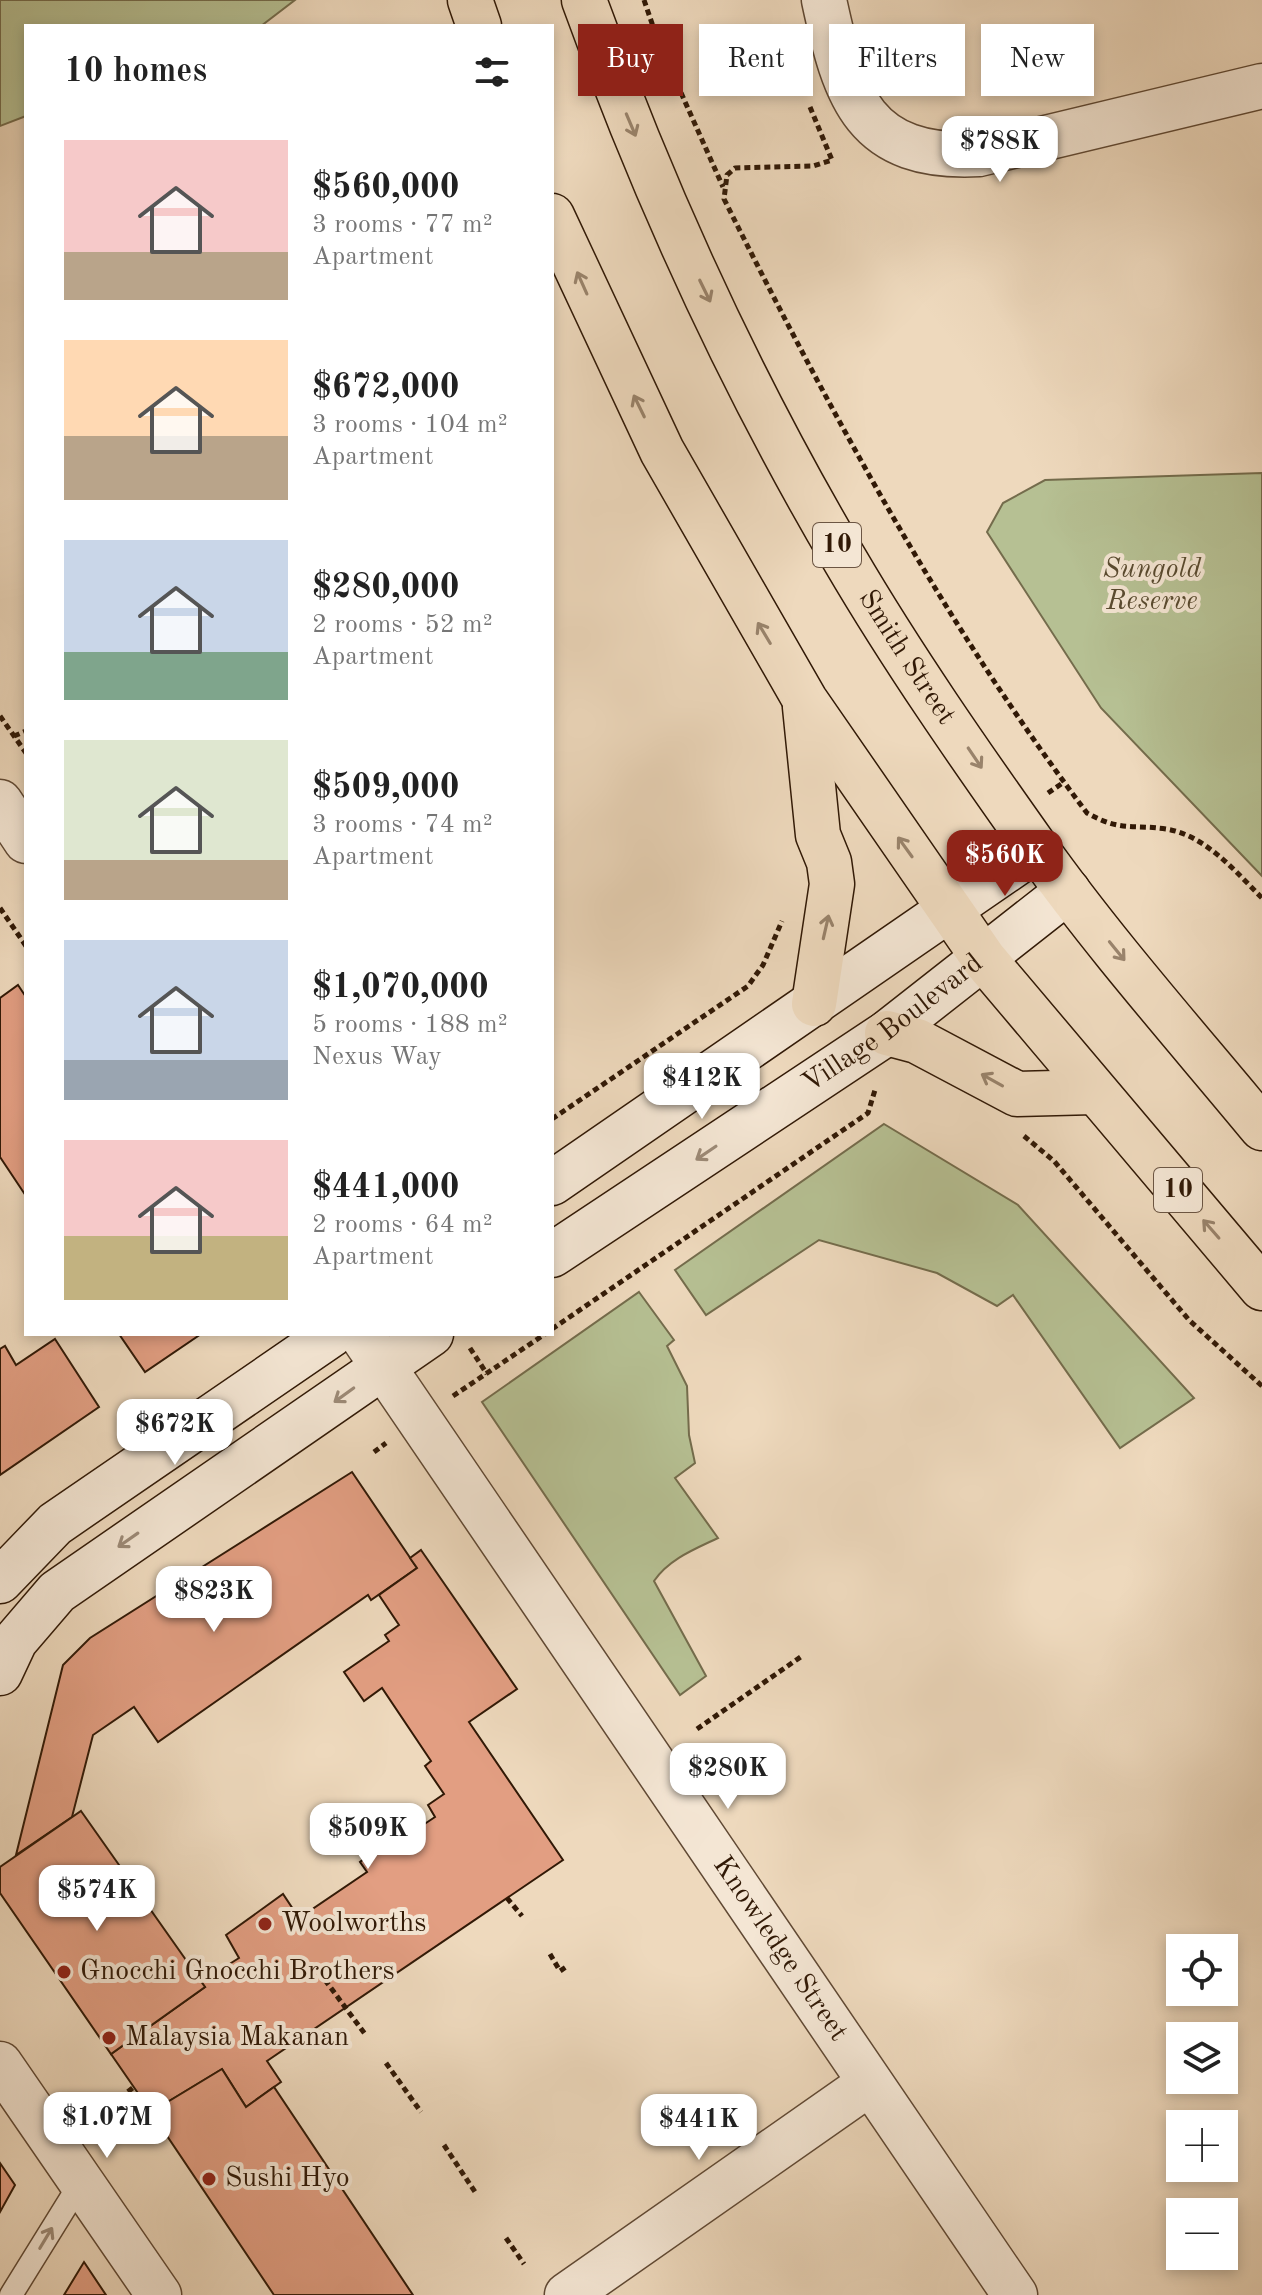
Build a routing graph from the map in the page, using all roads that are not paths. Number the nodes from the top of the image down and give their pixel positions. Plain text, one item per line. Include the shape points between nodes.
1 (470, 0) edge
2 (584, 0) edge
3 (824, 0) edge
4 (478, 24) edge
5 (1262, 86) edge
6 (554, 220) edge
7 (805, 700) junction
8 (0, 802) edge
9 (24, 838) edge
10 (1037, 849) junction
11 (1068, 891) junction
12 (949, 911) junction
13 (984, 959) junction
14 (814, 1004) junction
15 (887, 1033) junction
16 (1094, 1092) junction
17 (1262, 1128) edge
18 (554, 1182) edge
19 (554, 1254) edge
20 (1262, 1288) edge
21 (329, 1336) edge
22 (424, 1336) edge
23 (372, 1350) edge
24 (0, 1581) edge
25 (0, 1673) edge
26 (0, 2064) edge
27 (870, 2083) junction
28 (81, 2182) junction
29 (11, 2295) edge
30 (159, 2295) edge
31 (567, 2295) edge
32 (1015, 2295) edge

1 - 4 highway
2 -> 10 highway, Smith Street / 10 via 671,221 768,421 846,561
3 - 5 street via 849,95 870,123 901,145 940,156 979,154
7 -> 6 highway, 10 via 662,451
12 -> 7 highway, 10
14 -> 7 highway via 831,905 829,862 818,835
8 - 9 street
10 - 11 highway, Smith Street / 10
10 - 12 street, Village Boulevard
11 - 13 street, Village Boulevard
11 -> 17 highway, Smith Street / 10
12 - 13 highway, 10
12 - 14 street, Village Boulevard
13 - 15 street, Village Boulevard
13 - 16 highway, 10
14 - 18 street, Village Boulevard
16 -> 15 highway via 1017,1094 917,1041
15 -> 19 street, Village Boulevard
20 -> 16 highway, 10
21 - 24 street via 55,1524
22 - 23 street
23 -> 25 street via 57,1592 15,1641
23 - 27 street, Knowledge Street
26 - 28 street
27 - 31 street
27 - 32 street, Knowledge Street
29 -> 28 lane
28 - 30 street

